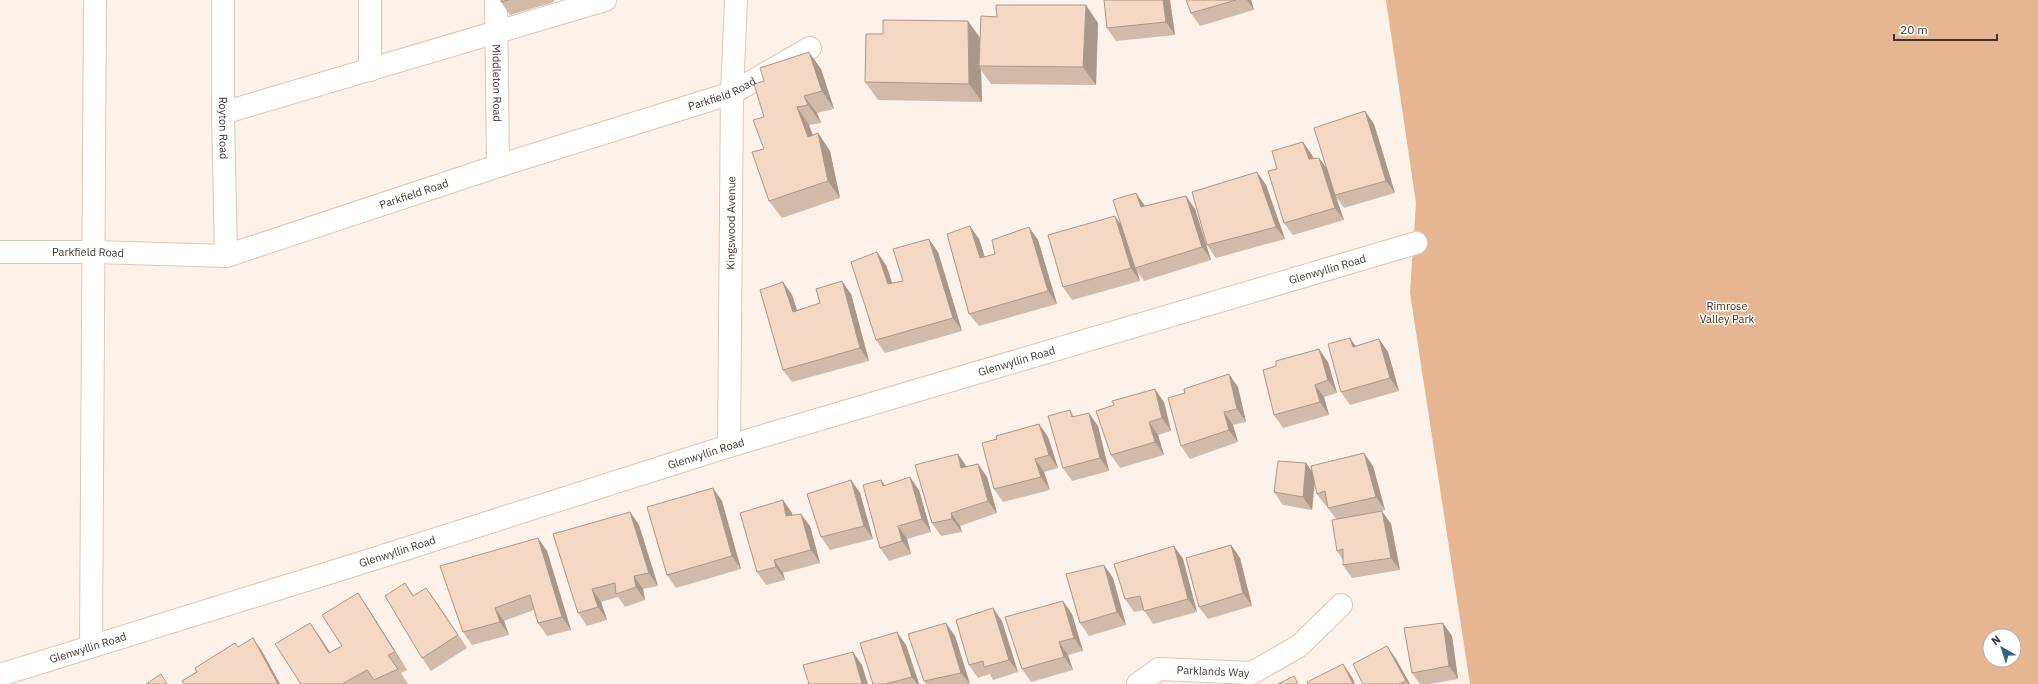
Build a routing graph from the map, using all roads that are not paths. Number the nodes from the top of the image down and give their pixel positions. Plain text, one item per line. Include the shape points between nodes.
1 (95, 0) edge
2 (223, 0) edge
3 (370, 0) edge
4 (496, 0) edge
5 (605, 0) edge
6 (736, 0) edge
7 (498, 33) junction
8 (810, 48) dead end
9 (370, 70) junction
10 (732, 93) junction
11 (223, 113) junction
12 (498, 166) junction
13 (1416, 243) dead end
14 (0, 252) edge
15 (95, 252) junction
16 (226, 256) junction
17 (729, 446) junction
18 (1341, 605) dead end
19 (91, 646) junction
20 (0, 675) edge
21 (1138, 684) edge

1 - 15 street
2 - 11 street, Royton Road
3 - 9 street
4 - 7 street, Middleton Road
5 - 7 street
6 - 10 street, Kingswood Avenue
7 - 9 street
7 - 12 street, Middleton Road
8 - 10 street, Parkfield Road
9 - 11 street
10 - 12 street, Parkfield Road
10 - 17 street, Kingswood Avenue
11 - 16 street, Royton Road
12 - 16 street, Parkfield Road
13 - 17 street, Glenwyllin Road
14 - 15 street, Parkfield Road
15 - 16 street, Parkfield Road
15 - 19 street
17 - 19 street, Glenwyllin Road
18 - 21 street, Parklands Way via 1298,646 1252,673 1159,669
19 - 20 street, Glenwyllin Road

